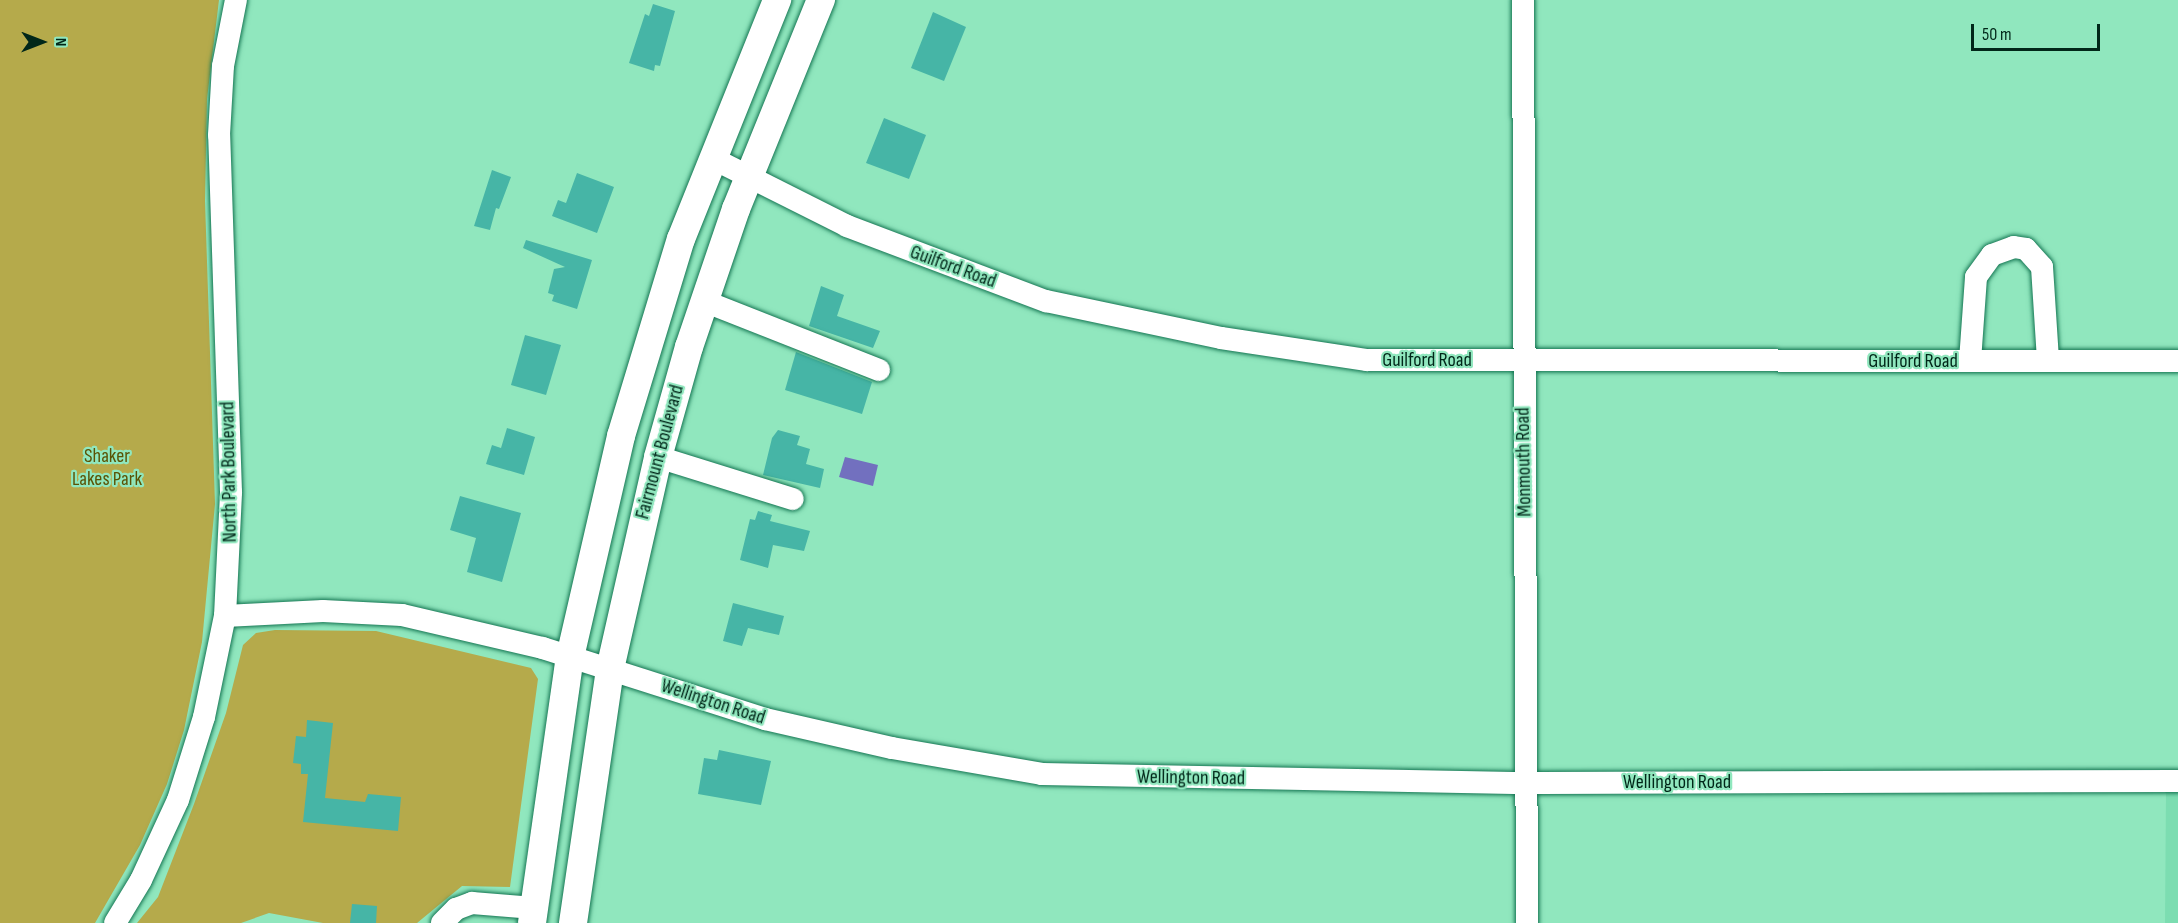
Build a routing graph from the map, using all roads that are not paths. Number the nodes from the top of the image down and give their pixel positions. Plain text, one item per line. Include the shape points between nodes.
1 (236, 0) edge
2 (777, 0) edge
3 (820, 0) edge
4 (1524, 0) edge
5 (712, 158) junction
6 (747, 178) junction
7 (704, 301) junction
8 (1523, 360) junction
9 (1970, 361) junction
10 (2048, 361) junction
11 (2178, 361) edge
12 (879, 370) dead end
13 (658, 457) junction
14 (793, 499) dead end
15 (225, 616) junction
16 (570, 657) junction
17 (609, 669) junction
18 (2178, 781) edge
19 (1527, 783) junction
20 (533, 916) edge
21 (115, 923) edge
22 (442, 923) edge
23 (573, 923) edge
24 (1527, 923) edge

1 - 15 street, North Park Boulevard via 223,66 219,135 231,492
2 - 5 main road, Fairmount Boulevard
3 - 6 main road, Fairmount Boulevard
4 - 8 street, Monmouth Road
5 - 6 street, Guilford Road
5 - 16 main road, Fairmount Boulevard via 674,259 636,383 600,517
6 - 7 main road, Fairmount Boulevard
6 - 8 street, Guilford Road via 814,212 907,250 1046,301 1100,314 1367,360
7 - 12 street
7 - 13 main road, Fairmount Boulevard
8 - 9 street, Guilford Road
8 - 19 street, Monmouth Road
9 - 10 street, Guilford Road
9 - 10 street via 1976,277 1992,255 2014,247 2026,249 2042,267
10 - 11 street, Guilford Road
13 - 14 street
13 - 17 main road, Fairmount Boulevard
15 - 16 street, Wellington Road via 322,611 402,615
15 - 21 street, North Park Boulevard via 204,717 178,800 141,880
16 - 17 street, Wellington Road
16 - 20 main road, Fairmount Boulevard
17 - 19 street, Wellington Road via 765,719 892,748 1042,774
17 - 23 main road, Fairmount Boulevard
18 - 19 street, Wellington Road
19 - 24 street, Monmouth Road
20 - 22 street via 472,903 456,909

